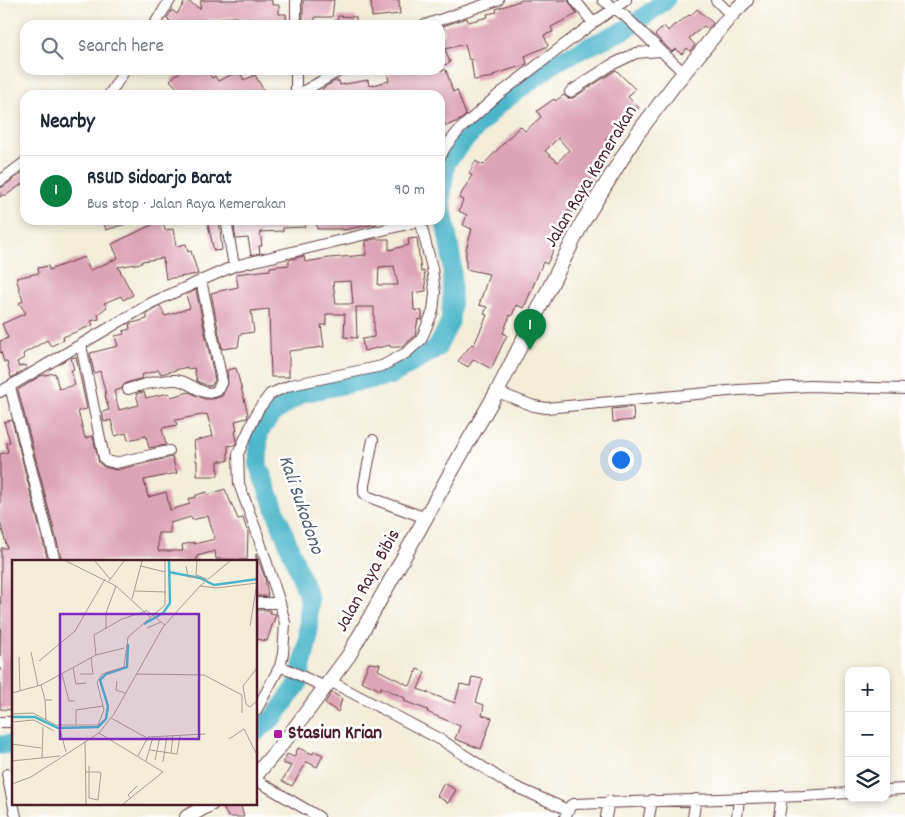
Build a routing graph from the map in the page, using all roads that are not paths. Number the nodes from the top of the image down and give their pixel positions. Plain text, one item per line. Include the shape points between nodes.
1 (170, 0) edge
2 (296, 0) edge
3 (498, 0) edge
4 (575, 0) edge
5 (602, 0) edge
6 (626, 0) edge
7 (716, 0) edge
8 (746, 0) edge
9 (614, 9) junction
10 (731, 15) junction
11 (157, 20) edge
12 (296, 20) edge
13 (440, 20) edge
14 (593, 23) junction
15 (660, 51) junction
16 (684, 73) junction
17 (122, 75) edge
18 (296, 75) edge
19 (332, 75) edge
20 (112, 90) edge
21 (296, 90) edge
22 (305, 90) edge
23 (570, 92) dead end
24 (445, 148) edge
25 (20, 166) edge
26 (0, 181) edge
27 (227, 225) edge
28 (403, 225) edge
29 (421, 225) edge
30 (234, 266) junction
31 (201, 280) junction
32 (81, 345) junction
33 (10, 387) junction
34 (128, 389) dead end
35 (905, 389) edge
36 (0, 392) edge
37 (497, 392) junction
38 (373, 440) dead end
39 (169, 451) dead end
40 (426, 518) junction
41 (55, 560) edge
42 (258, 603) edge
43 (280, 603) junction
44 (282, 667) junction
45 (328, 684) junction
46 (258, 708) edge
47 (7, 774) dead end
48 (258, 774) edge
49 (258, 781) edge
50 (905, 788) edge
51 (890, 790) edge
52 (845, 792) edge
53 (782, 796) junction
54 (12, 798) edge
55 (739, 798) junction
56 (696, 799) junction
57 (652, 800) junction
58 (609, 802) junction
59 (13, 804) edge
60 (210, 804) edge
61 (566, 814) edge
62 (16, 817) edge
63 (187, 817) edge
64 (319, 817) edge
65 (606, 817) edge
66 (649, 817) edge
67 (693, 817) edge
68 (737, 817) edge
69 (779, 817) edge

1 - 11 street
2 - 12 street
3 - 13 street
4 - 14 street
5 - 9 street
6 - 9 street
7 - 10 street
8 - 10 main road, Jalan Raya Kemerakan
9 - 14 street
9 - 15 street
10 - 16 main road, Jalan Raya Kemerakan
14 - 24 street via 486,106
15 - 16 street
15 - 23 street via 636,53
16 - 37 main road, Jalan Raya Kemerakan via 637,134 582,223
17 - 20 street
18 - 21 street
19 - 22 street
25 - 26 street
27 - 30 street
28 - 30 street
29 - 43 street via 435,282 433,311 421,340 382,366 291,385 270,394 258,410 241,445 237,463 239,484
30 - 31 street
31 - 32 street via 153,302
31 - 34 street via 222,382 217,391 205,393 178,380
32 - 33 street
32 - 39 street via 104,458 116,463
33 - 36 street
33 - 41 street
35 - 37 street via 792,387 546,408
37 - 40 main road, Jalan Raya Bibis
38 - 40 street via 364,494
40 - 45 main road, Jalan Raya Bibis via 349,655
42 - 43 street
43 - 44 street via 285,623
44 - 45 street
44 - 46 street
45 - 48 main road, Jalan Raya Bibis
45 - 61 street via 443,741 507,783
47 - 54 street
49 - 64 street
50 - 51 street
52 - 53 street
53 - 55 street
53 - 69 street
55 - 56 street
55 - 68 street
56 - 57 street
56 - 67 street
57 - 58 street
57 - 66 street
58 - 61 street via 574,804
58 - 65 street
59 - 62 street
60 - 63 main road

